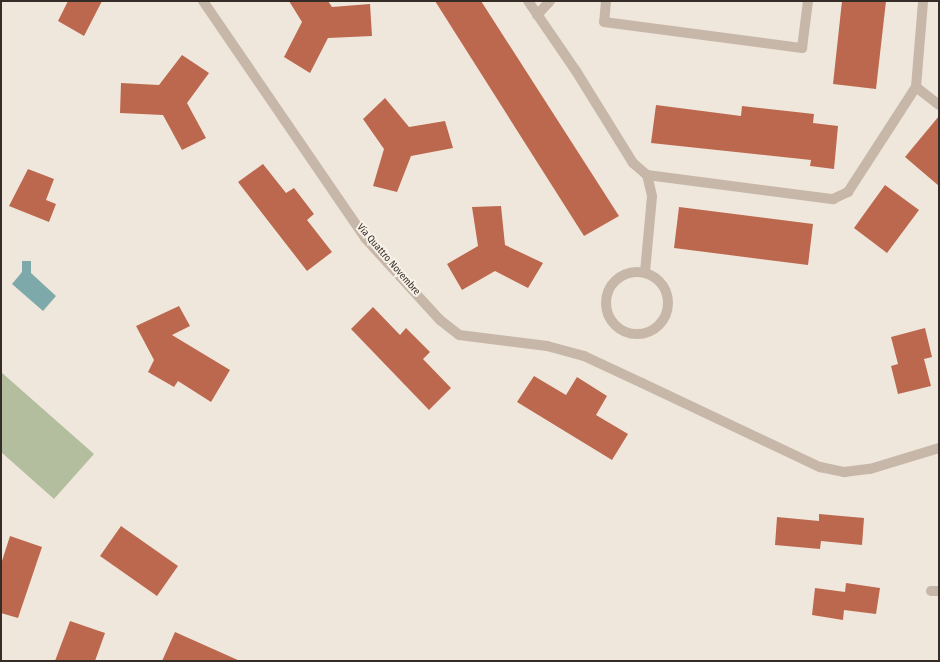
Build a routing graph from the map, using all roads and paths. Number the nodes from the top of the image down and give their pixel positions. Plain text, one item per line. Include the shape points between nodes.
1 (203, 1) edge
2 (528, 1) edge
3 (550, 1) edge
4 (606, 1) edge
5 (808, 1) edge
6 (923, 1) edge
7 (537, 15) junction
8 (916, 87) junction
9 (939, 105) edge
10 (647, 175) junction
11 (645, 272) junction
12 (939, 448) edge

1 - 12 street, Via Quattro Novembre via 366,238 440,320 460,335 548,346 584,356 820,467 844,472 870,469
2 - 7 street
3 - 7 street
4 - 5 street via 604,22 802,48
6 - 8 street
7 - 10 street via 576,71 633,163
8 - 9 street
8 - 10 street via 848,192 832,199
10 - 11 street via 652,196
11 - 11 street via 620,276 606,298 613,323 623,331 649,332 667,314 665,288 657,278

